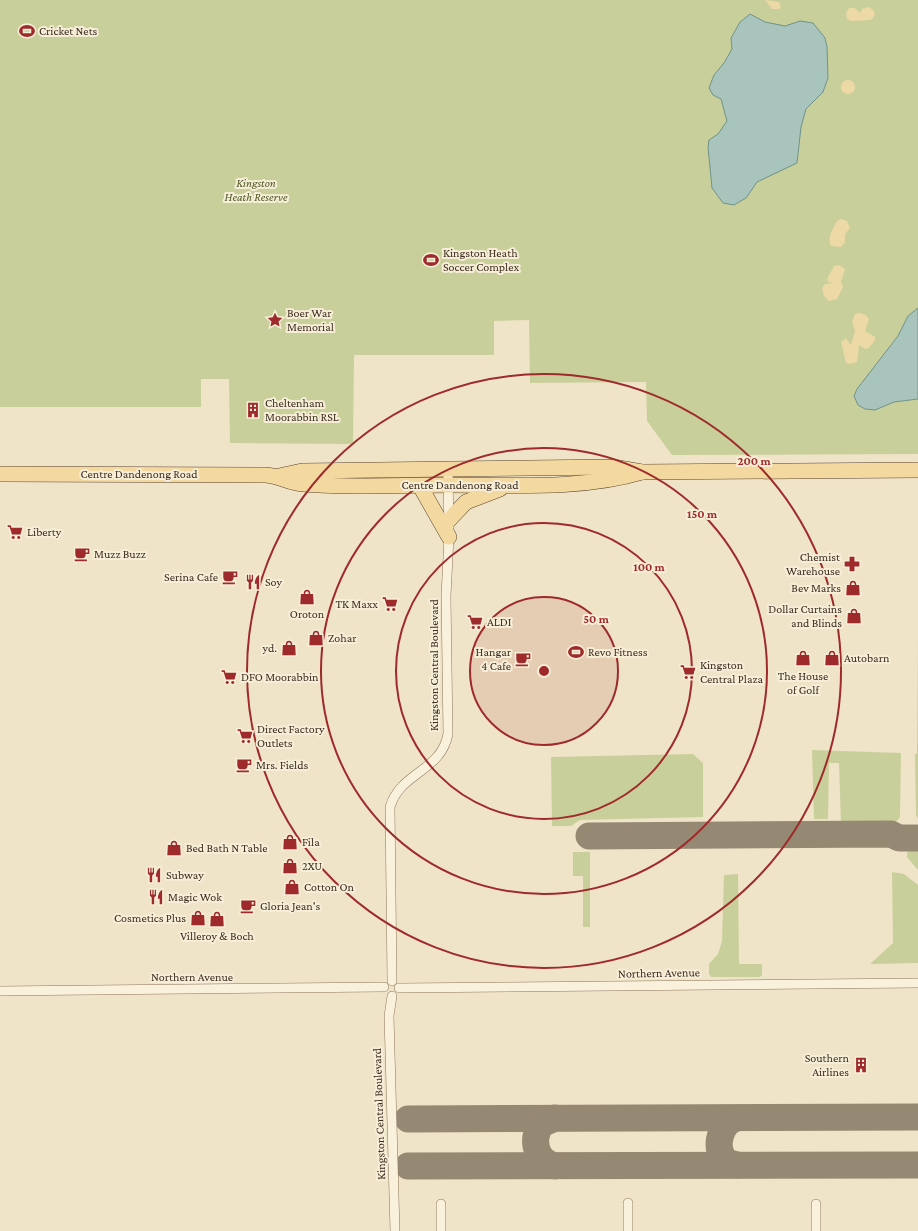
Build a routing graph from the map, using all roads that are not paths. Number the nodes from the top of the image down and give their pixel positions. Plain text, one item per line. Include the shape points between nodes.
1 (448, 469) junction
2 (918, 470) edge
3 (642, 472) junction
4 (0, 474) edge
5 (279, 476) junction
6 (448, 485) junction
7 (510, 485) junction
8 (420, 486) junction
9 (448, 521) junction
10 (449, 537) junction
11 (918, 983) edge
12 (388, 984) junction
13 (399, 988) junction
14 (0, 991) edge
15 (392, 996) junction
16 (628, 1203) dead end
17 (441, 1204) dead end
18 (816, 1204) dead end
19 (395, 1231) edge
20 (441, 1231) edge
21 (628, 1231) edge
22 (816, 1231) edge

1 - 3 main road, Centre Dandenong Road via 612,467
1 - 5 main road, Centre Dandenong Road via 302,471
1 - 6 street, Kingston Central Boulevard
2 - 3 main road, Centre Dandenong Road
3 - 7 main road, Centre Dandenong Road via 615,480
4 - 5 main road, Centre Dandenong Road
5 - 8 main road, Centre Dandenong Road via 302,484
6 - 7 main road, Centre Dandenong Road
6 - 8 main road, Centre Dandenong Road
6 - 9 street, Kingston Central Boulevard
7 - 9 main road via 466,502
8 - 10 main road
9 - 10 street, Kingston Central Boulevard
10 - 12 street, Kingston Central Boulevard via 446,577 447,739 437,758 401,785 393,797 389,812
11 - 13 street, Northern Avenue
12 - 13 street via 396,982
12 - 14 street, Northern Avenue
12 - 15 street via 386,994
13 - 15 street via 398,993
15 - 19 street, Kingston Central Boulevard via 389,1016
16 - 21 street
17 - 20 street
18 - 22 street

